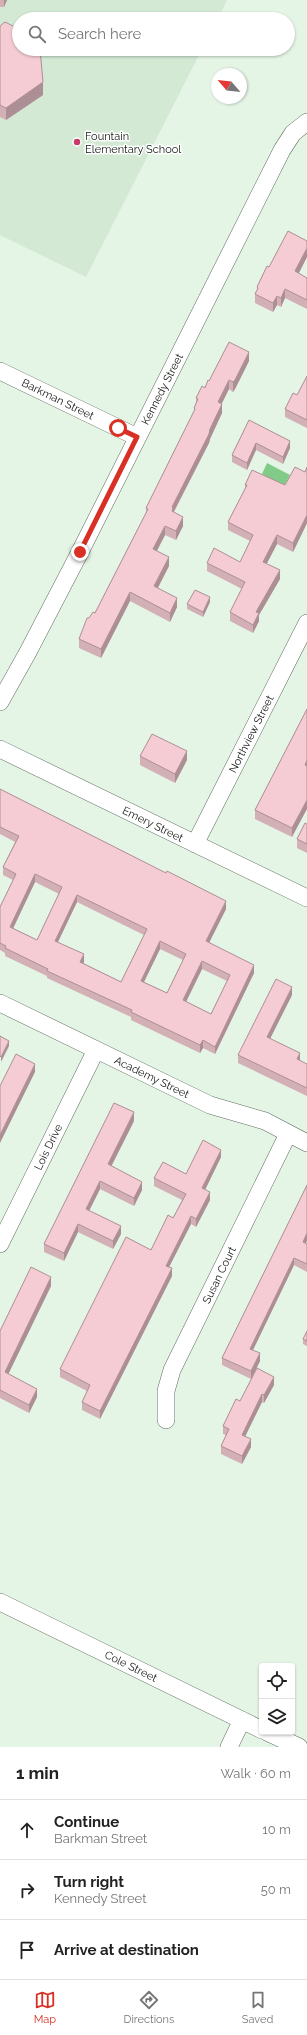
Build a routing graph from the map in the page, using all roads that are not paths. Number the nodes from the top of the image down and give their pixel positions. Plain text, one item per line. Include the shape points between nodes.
1 (307, 122) edge
2 (0, 371) edge
3 (137, 437) junction
4 (307, 623) edge
5 (0, 702) edge
6 (0, 749) edge
7 (195, 844) junction
8 (307, 898) edge
9 (0, 1004) edge
10 (96, 1050) junction
11 (288, 1134) junction
12 (307, 1143) edge
13 (0, 1244) edge
14 (166, 1420) dead end
15 (0, 1602) edge
16 (242, 1720) junction
17 (259, 1728) edge
18 (272, 1735) edge
19 (290, 1745) edge
20 (229, 1747) edge

1 - 3 street, Kennedy Street via 282,150
2 - 3 street, Barkman Street
3 - 5 street, Kennedy Street via 32,646
4 - 7 street, Northview Street
6 - 7 street, Emery Street
7 - 8 street, Emery Street
9 - 10 street, Academy Street
10 - 11 street, Academy Street via 210,1105 265,1121
10 - 13 street, Lois Drive
11 - 12 street, Academy Street
11 - 14 street, Susan Court via 172,1370 166,1391
15 - 16 street, Cole Street
16 - 17 street, Cole Street
16 - 20 street
18 - 19 street

